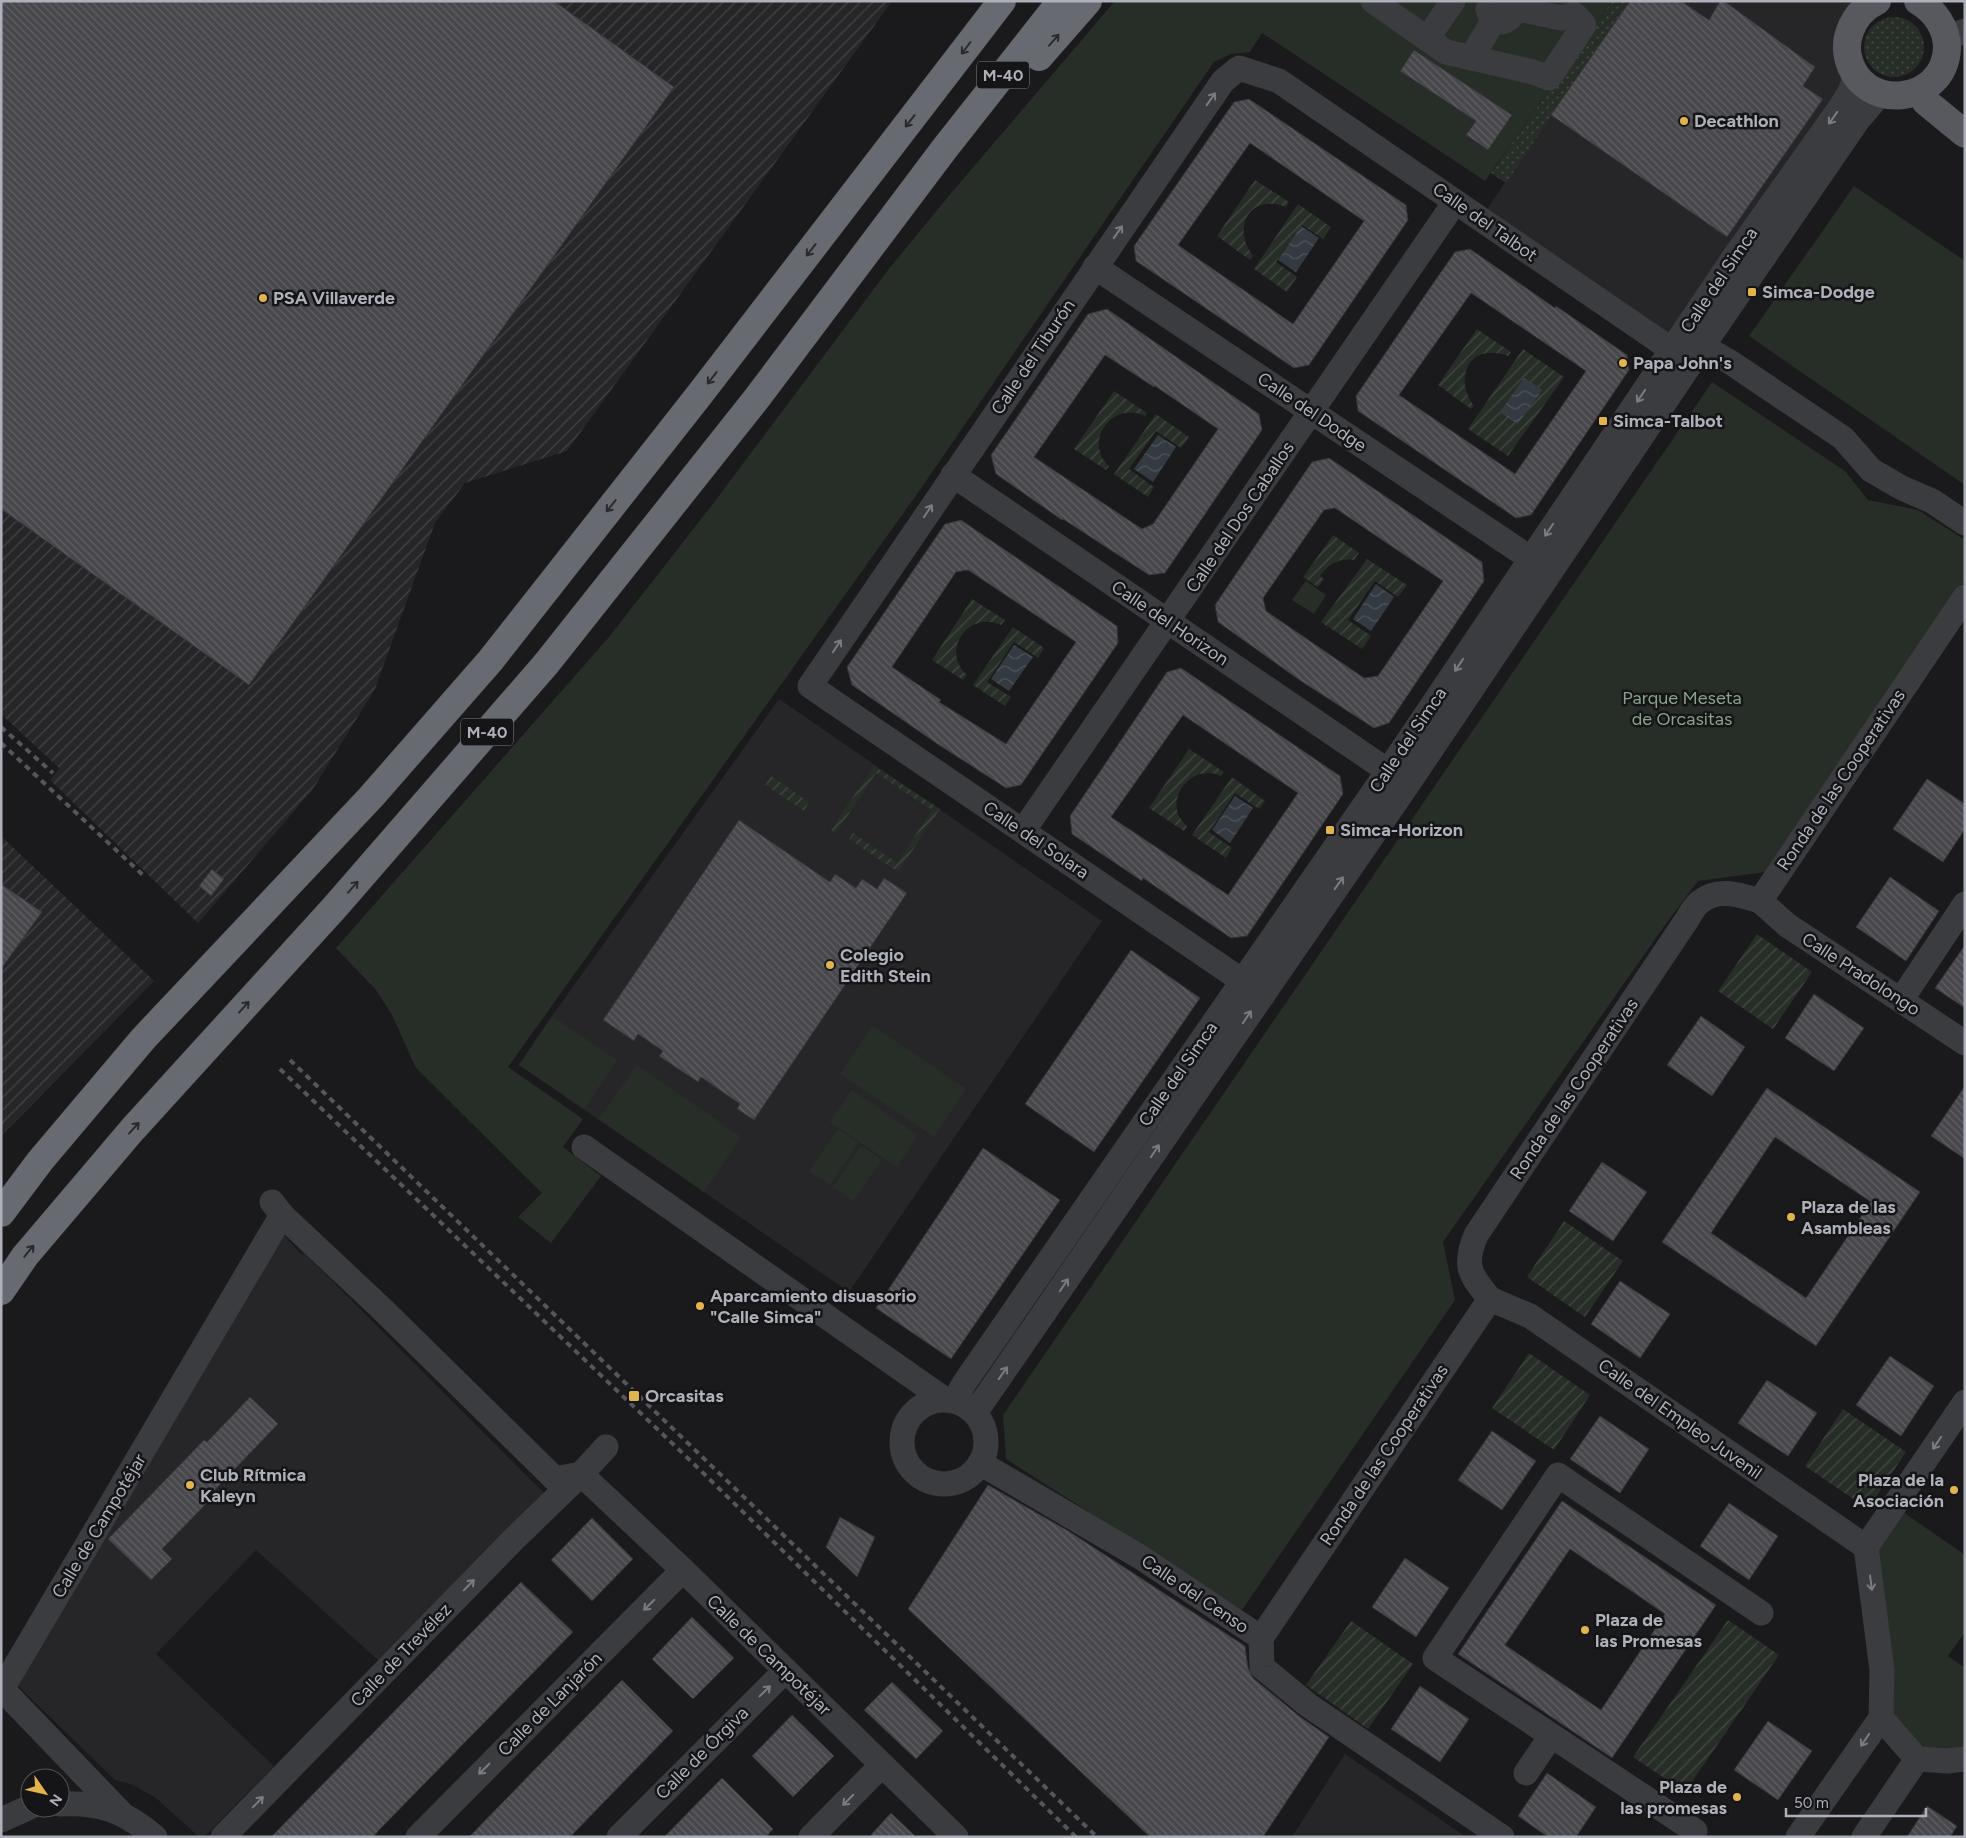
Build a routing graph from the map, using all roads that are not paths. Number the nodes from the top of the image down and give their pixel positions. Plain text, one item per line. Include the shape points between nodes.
1 (1061, 1) edge
2 (1088, 1) edge
3 (1453, 1) edge
4 (1918, 1) edge
5 (1872, 2) edge
6 (1387, 5) edge
7 (998, 6) edge
8 (1498, 6) edge
9 (1569, 8) edge
10 (1955, 32) edge
11 (1427, 39) junction
12 (1471, 58) junction
13 (1856, 76) junction
14 (1279, 80) joint
15 (1919, 91) junction
16 (1880, 94) junction
17 (1965, 134) edge
18 (945, 148) junction
19 (1455, 202) junction
20 (1095, 267) junction
21 (1687, 349) junction
22 (1311, 412) junction
23 (953, 475) junction
24 (1965, 523) edge
25 (1530, 558) junction
26 (1965, 597) edge
27 (1169, 621) junction
28 (810, 686) joint
29 (1388, 771) junction
30 (1023, 831) junction
31 (1760, 900) junction
32 (1965, 904) edge
33 (1242, 981) junction
34 (1263, 994) junction
35 (1901, 1000) junction
36 (1965, 1044) edge
37 (584, 1148) dead end
38 (1, 1213) edge
39 (1, 1291) edge
40 (1490, 1299) junction
41 (949, 1400) junction
42 (1965, 1402) edge
43 (975, 1413) junction
44 (606, 1447) dead end
45 (980, 1464) junction
46 (581, 1474) junction
47 (1866, 1547) junction
48 (683, 1570) junction
49 (1761, 1613) dead end
50 (1261, 1638) junction
51 (785, 1671) junction
52 (1880, 1718) junction
53 (1551, 1736) junction
54 (1917, 1759) junction
55 (1965, 1759) edge
56 (882, 1765) junction
57 (1526, 1773) dead end
58 (70, 1803) edge
59 (20, 1811) edge
60 (121, 1813) junction
61 (1, 1820) edge
62 (1695, 1831) dead end
63 (155, 1837) edge
64 (224, 1837) edge
65 (418, 1837) edge
66 (620, 1837) edge
67 (811, 1837) edge
68 (956, 1837) edge
69 (1502, 1837) edge
70 (1798, 1837) edge
71 (1864, 1837) edge

1 - 18 highway, M-40
18 -> 2 highway via 1011,90
3 - 11 street
4 - 10 main road
5 - 13 main road via 1855,19 1848,36 1847,50
6 - 11 street
7 -> 38 highway, M-40 via 490,661 371,796 143,1039 40,1161
8 - 9 street via 1561,18
8 - 12 street
9 - 12 street via 1584,25 1549,78
10 - 15 main road via 1939,73
11 - 12 street via 1446,52
13 - 16 main road
13 -> 21 street, Calle del Simca via 1840,108 1737,253
14 - 19 street, Calle del Talbot
20 -> 14 street, Calle del Tiburón via 1223,81 1239,68
15 - 16 main road via 1900,96
15 - 17 main road via 1926,102
16 - 21 street, Calle del Simca
39 -> 18 highway, M-40 via 25,1256 132,1130 335,907 546,664 756,398
19 - 21 street, Calle del Talbot
19 - 22 street, Calle del Dos Caballos
20 - 22 street, Calle del Dodge
20 - 23 street, Calle del Tiburón
21 - 24 street, Calle del Talbot via 1730,362 1843,438 1871,470 1932,501
21 -> 25 street, Calle del Simca
34 -> 21 street, Calle del Simca via 1408,784
22 - 25 street, Calle del Dodge
22 - 27 street, Calle del Dos Caballos
23 - 27 street, Calle del Horizon
28 -> 23 street, Calle del Tiburón
25 -> 29 street, Calle del Simca
26 - 31 street, Ronda de las Cooperativas
27 - 29 street, Calle del Horizon
27 - 30 street, Calle del Dos Caballos
28 - 30 street, Calle del Solara
29 - 33 street, Calle del Simca
30 - 33 street, Calle del Solara
31 - 35 street, Calle Pradolongo via 1787,925
31 - 40 street, Ronda de las Cooperativas via 1733,893 1717,893 1699,902 1680,930 1476,1235 1469,1252 1470,1267 1474,1280
32 - 35 street
33 - 34 street, Calle del Solara
33 - 41 street, Calle del Simca via 965,1382
43 -> 34 street, Calle del Simca
35 - 36 street, Calle Pradolongo
37 - 41 street
40 - 47 street, Calle del Empleo Juvenil via 1530,1316
40 - 50 street, Ronda de las Cooperativas
41 - 43 street via 966,1405
41 - 45 street via 926,1404 911,1414 901,1442 905,1459 915,1473 927,1481 942,1484 957,1482
42 -> 47 street
43 - 45 street via 984,1429 986,1446
44 - 46 street
45 - 50 street, Calle del Censo via 1142,1558
46 - 48 street, Calle de Campotéjar
46 - 60 street, Calle de Campotéjar via 555,1479 277,1208 2,1689
64 -> 46 street, Calle de Trevélez
47 -> 52 street via 1882,1670
48 - 51 street, Calle de Campotéjar
48 -> 65 street, Calle de Lanjarón
49 - 53 street via 1558,1475 1435,1658
50 - 69 street, Calle del Censo via 1262,1667 1302,1700
51 - 56 street, Calle de Campotéjar
66 -> 51 street, Calle de Órgiva
52 - 54 street
52 -> 70 street
53 - 57 street
53 - 62 street
54 - 55 street
54 - 71 street
56 -> 67 street
56 - 68 street, Calle de Campotéjar
58 - 60 street via 100,1805
59 - 61 street
60 - 63 street

